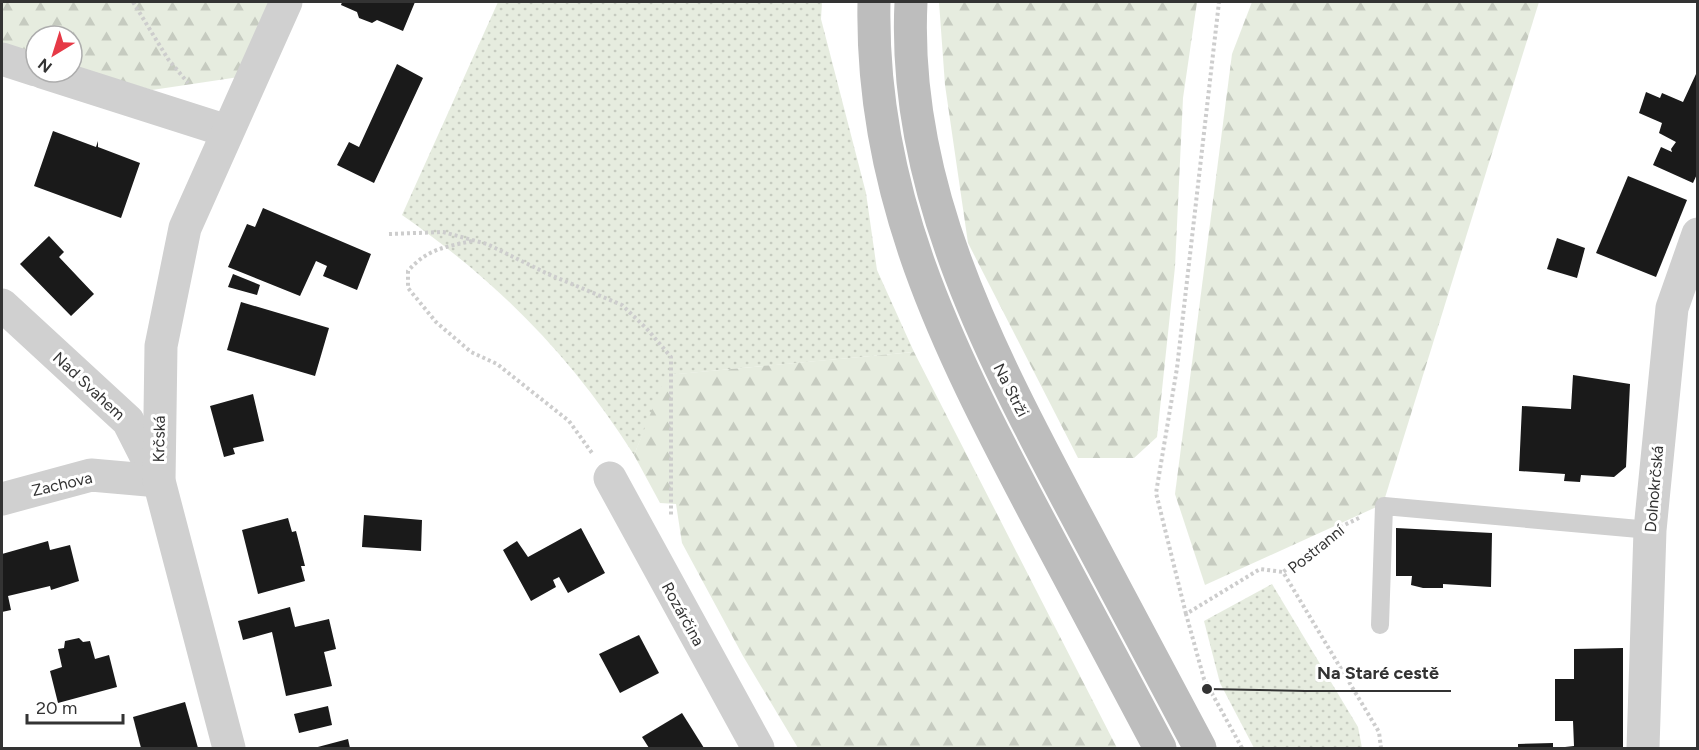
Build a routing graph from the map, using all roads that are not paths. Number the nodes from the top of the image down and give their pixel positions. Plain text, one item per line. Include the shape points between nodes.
1 (286, 2) edge
2 (874, 2) edge
3 (911, 2) edge
4 (2, 59) edge
5 (24, 66) edge
6 (80, 84) edge
7 (227, 131) junction
8 (1698, 234) edge
9 (2, 305) edge
10 (610, 478) road end
11 (159, 481) junction
12 (2, 499) edge
13 (1650, 530) junction
14 (1380, 625) dead end
15 (229, 748) edge
16 (758, 748) edge
17 (1160, 748) edge
18 (1200, 748) edge
19 (1643, 748) edge

1 - 7 street, Krčská
2 - 17 street via 879,103 894,187 923,282 971,389
3 - 18 street, Na Strži via 914,97 928,178 955,265 1001,373
4 - 5 street
6 - 7 street
7 - 11 street, Krčská via 185,228 161,346
8 - 13 street, Dolnokrčská via 1672,308
9 - 11 street, Nad Svahem via 128,421
10 - 16 street, Rozárčina
11 - 12 street, Zachova via 91,475
11 - 15 street, Krčská
13 - 14 lane via 1384,506
13 - 19 street, Dolnokrčská

